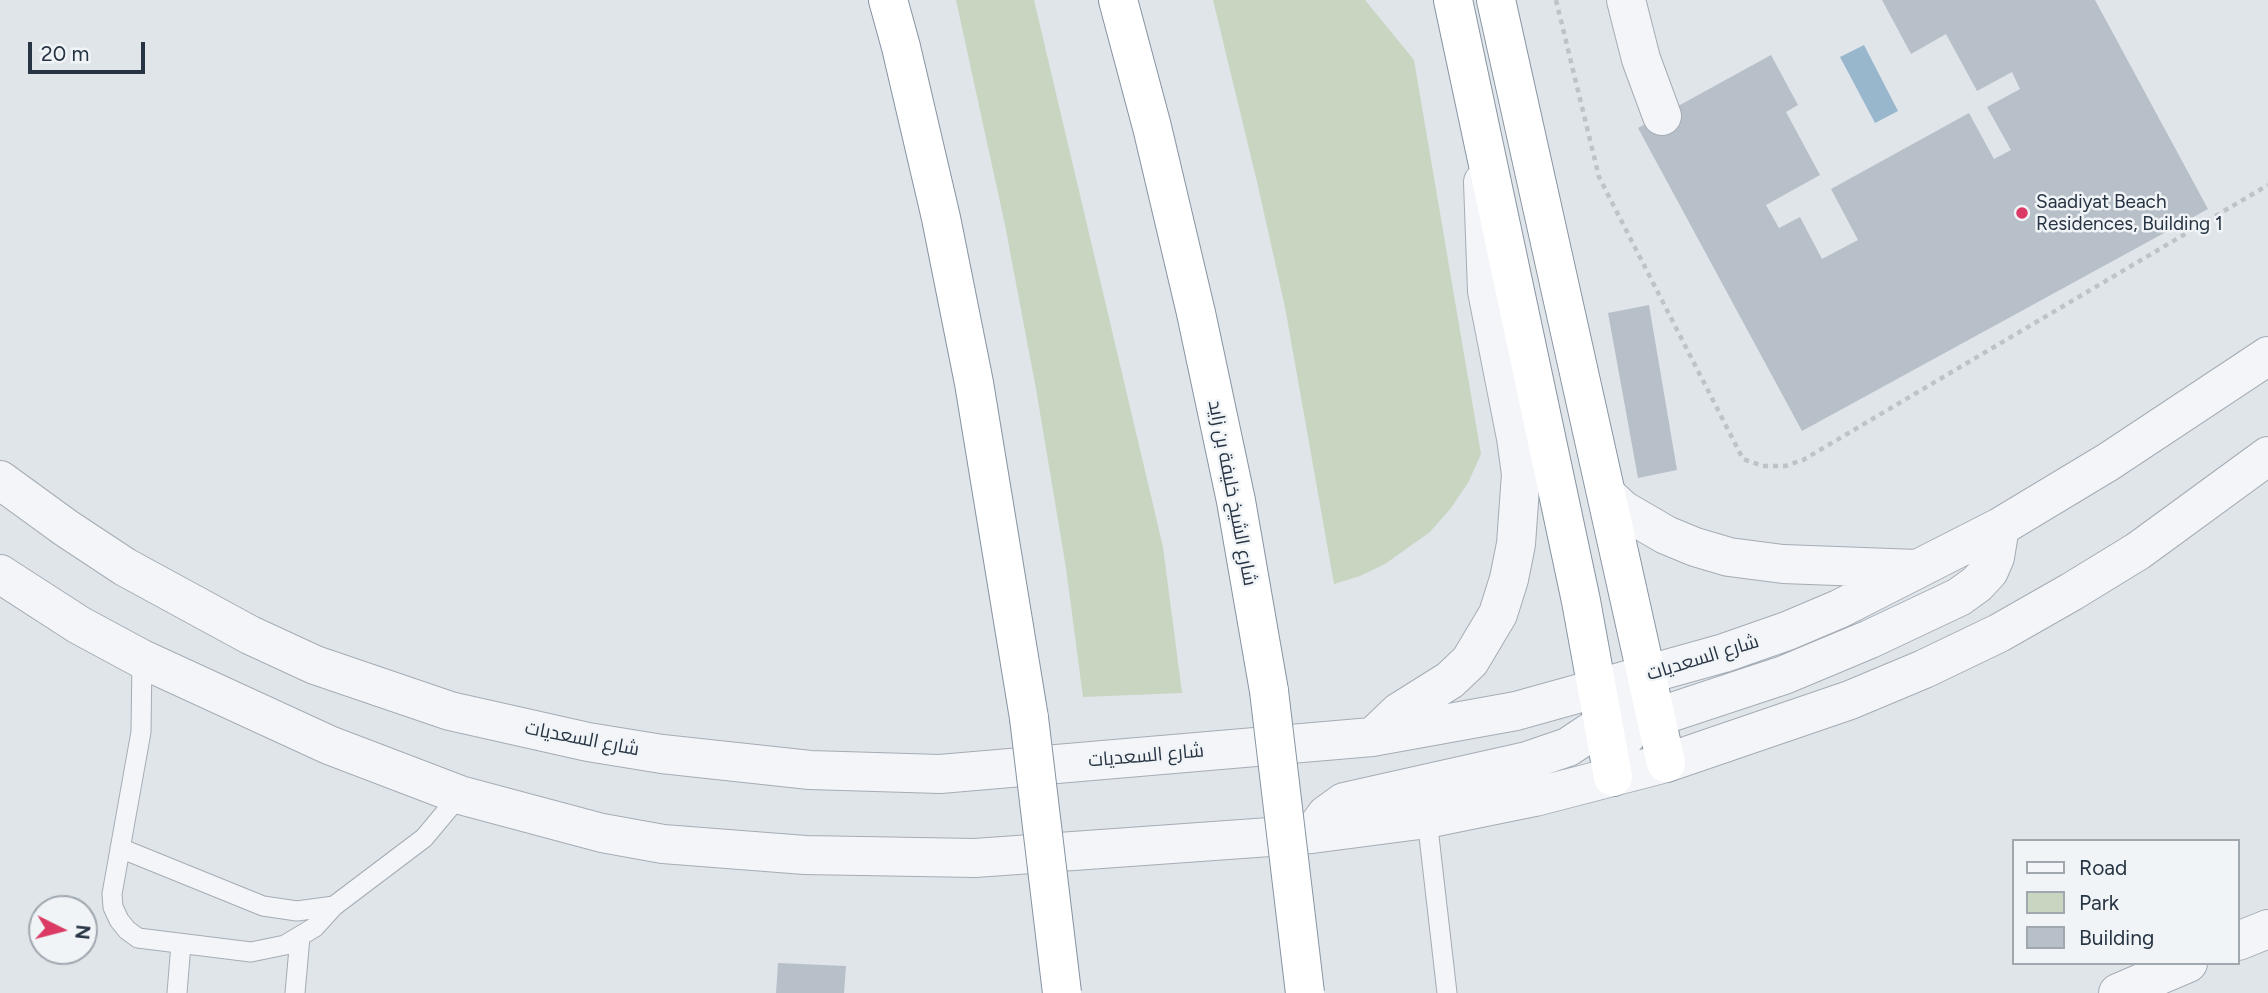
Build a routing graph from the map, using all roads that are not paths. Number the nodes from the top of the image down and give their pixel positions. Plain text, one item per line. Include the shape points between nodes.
1 (888, 0) edge
2 (1118, 0) edge
3 (1453, 0) edge
4 (1496, 0) edge
5 (1626, 0) edge
6 (1662, 116) dead end
7 (1485, 142) junction
8 (2268, 356) edge
9 (2268, 456) edge
10 (0, 480) edge
11 (1607, 495) junction
12 (2000, 527) junction
13 (1919, 569) junction
14 (0, 574) edge
15 (142, 659) junction
16 (1647, 676) junction
17 (1601, 706) junction
18 (1656, 716) junction
19 (1373, 737) junction
20 (1666, 763) junction
21 (1613, 777) junction
22 (460, 795) junction
23 (1427, 819) junction
24 (1312, 834) junction
25 (120, 848) junction
26 (334, 906) junction
27 (2268, 929) edge
28 (300, 937) junction
29 (2240, 941) edge
30 (181, 944) junction
31 (2183, 965) edge
32 (177, 993) edge
33 (295, 993) edge
34 (1062, 993) edge
35 (1305, 993) edge
36 (1447, 993) edge
37 (2118, 993) edge

1 - 34 highway, bridge via 941,218 974,383 1029,718
2 - 35 highway, شارع الشيخ خليفة بن زايد, bridge via 1196,313 1236,501 1269,691
3 - 7 highway
4 - 11 highway
5 - 6 street
7 - 17 highway
7 - 19 street via 1487,291 1521,474 1516,544 1498,614 1470,661 1450,680 1399,712
8 - 12 street, شارع السعديات via 2108,463
9 - 20 street via 2138,551 1999,633 1850,700
10 - 19 street, شارع السعديات via 125,567 239,630 315,665 450,711 588,741 740,764 940,774
11 - 13 street via 1666,535 1729,557 1783,564
11 - 16 highway
12 - 13 street, شارع السعديات
12 - 18 street via 1989,571 1959,597 1784,675
13 - 16 street, شارع السعديات via 1787,631
14 - 15 street
15 - 22 street via 329,746
15 - 25 lane via 141,732
16 - 17 street, شارع السعديات
16 - 18 highway
17 - 19 street, شارع السعديات via 1516,710
17 - 21 highway
17 - 24 street via 1568,747 1527,761 1344,803 1326,815
18 - 20 highway
18 - 21 street via 1642,722 1620,744
20 - 21 street
21 - 23 street
22 - 24 street via 602,833 663,844 805,855 975,858
22 - 26 lane via 424,838
23 - 24 street
23 - 36 lane
25 - 26 lane via 262,906 297,911
25 - 30 lane via 112,894 119,920 138,938
26 - 28 lane
27 - 29 street
28 - 30 lane via 251,952
28 - 33 lane
30 - 32 lane
31 - 37 street

